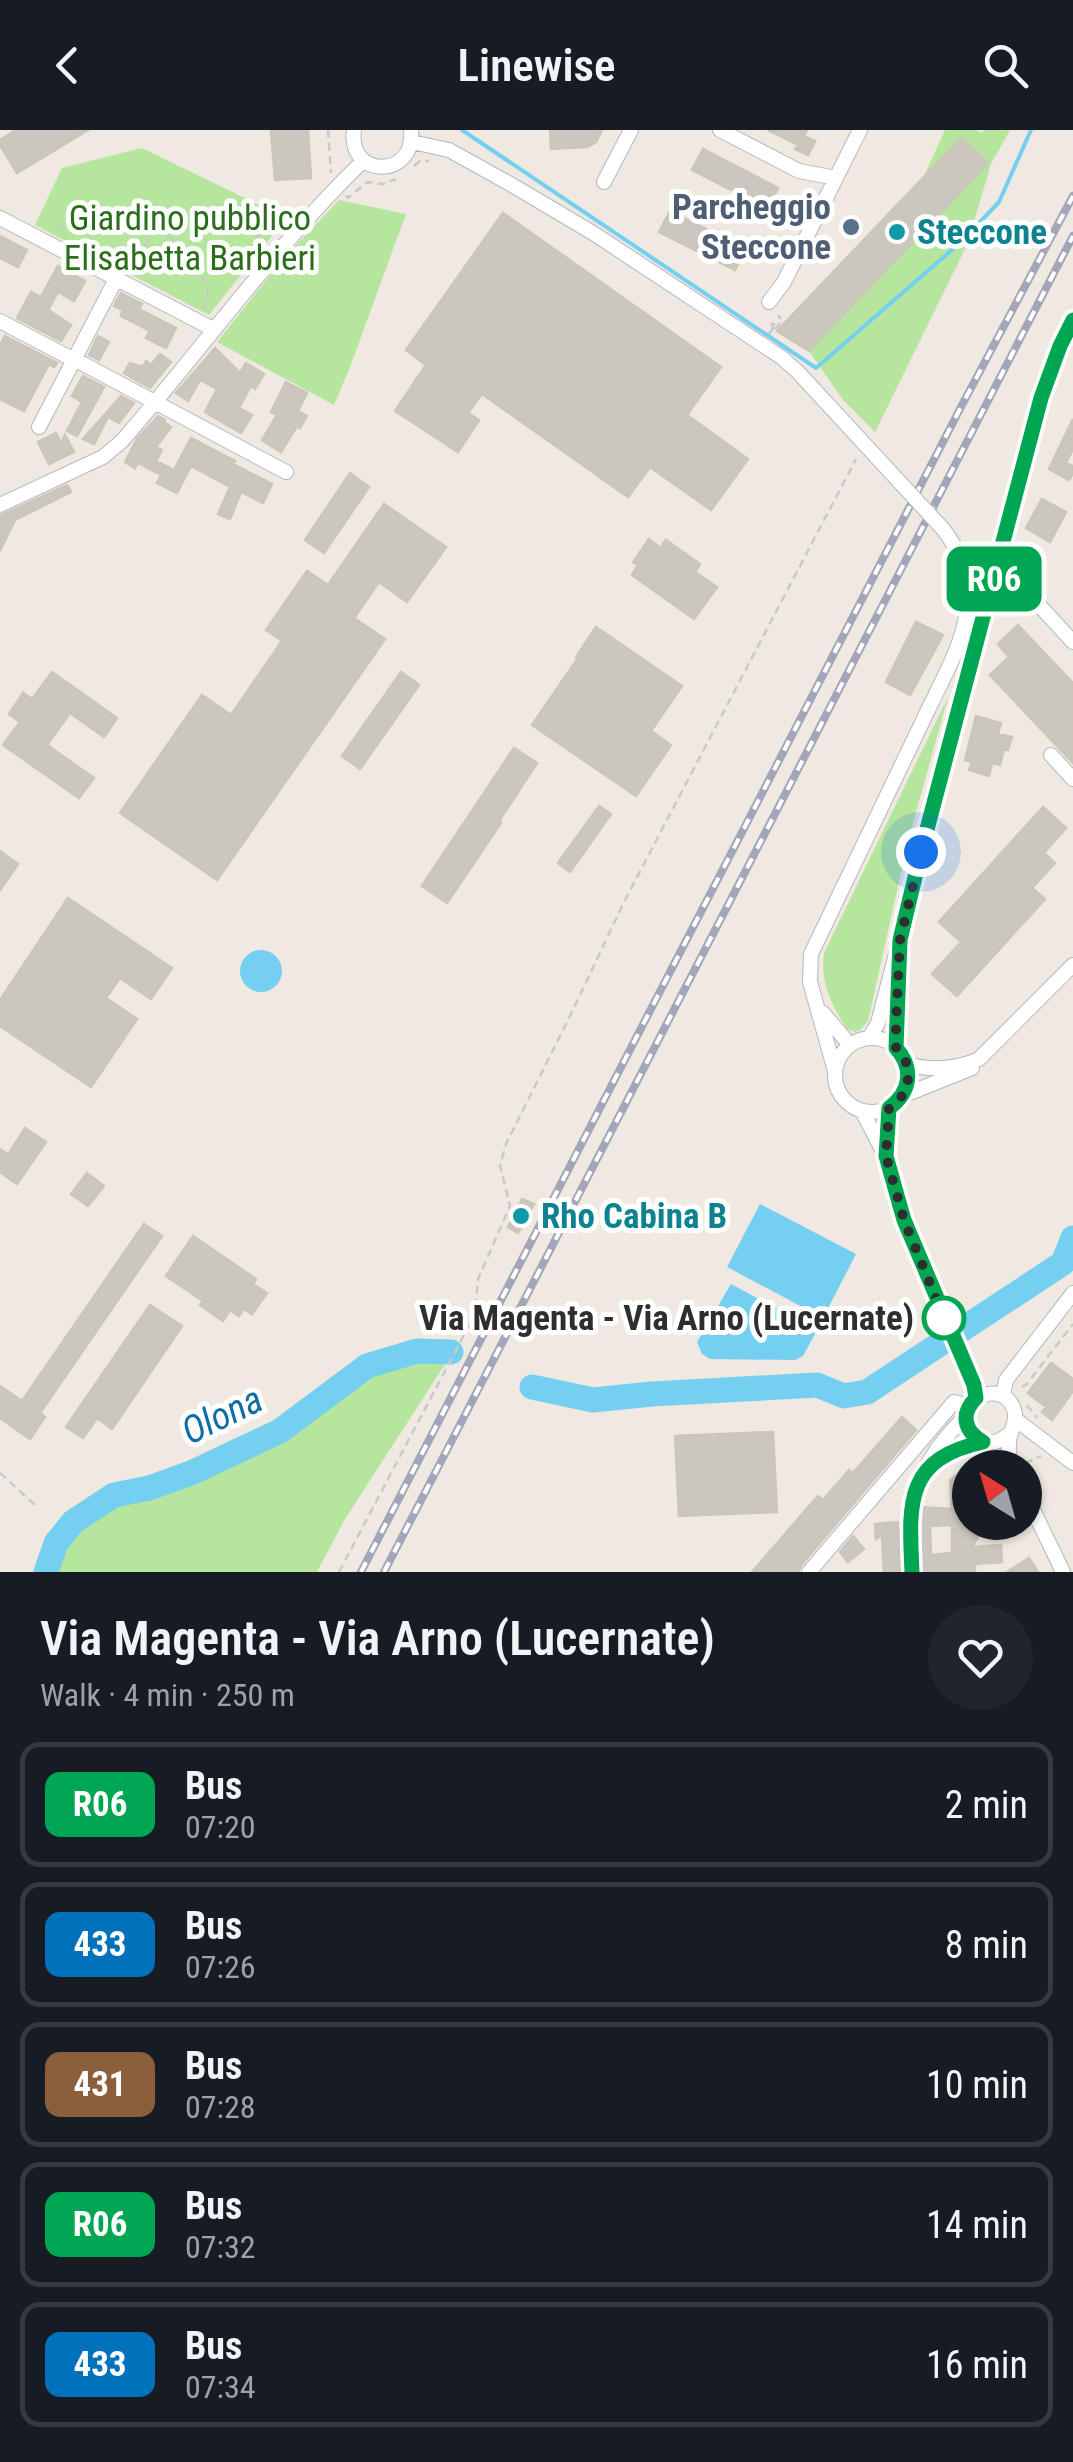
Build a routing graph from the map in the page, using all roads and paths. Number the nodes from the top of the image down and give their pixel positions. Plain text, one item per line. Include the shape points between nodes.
1 (354, 130) edge
2 (631, 130) edge
3 (720, 130) edge
4 (860, 130) edge
5 (411, 136) edge
6 (364, 161) junction
7 (836, 178) junction
8 (604, 182) dead end
9 (161, 212) junction
10 (0, 218) edge
11 (47, 243) junction
12 (278, 253) junction
13 (121, 282) junction
14 (769, 302) joint
15 (1073, 320) edge
16 (0, 321) edge
17 (196, 322) junction
18 (214, 329) junction
19 (768, 336) dead end
20 (74, 360) junction
21 (156, 401) junction
22 (39, 428) dead end
23 (856, 459) dead end
24 (286, 472) dead end
25 (0, 505) edge
26 (998, 568) junction
27 (1073, 642) edge
28 (1051, 755) dead end
29 (1073, 779) edge
30 (900, 940) junction
31 (1073, 965) edge
32 (819, 1009) junction
33 (869, 1038) junction
34 (850, 1045) junction
35 (993, 1046) junction
36 (896, 1048) junction
37 (907, 1064) junction
38 (835, 1072) junction
39 (902, 1096) junction
40 (889, 1108) junction
41 (862, 1111) junction
42 (886, 1156) junction
43 (1073, 1294) edge
44 (1073, 1324) edge
45 (995, 1396) junction
46 (1022, 1401) dead end
47 (1041, 1424) dead end
48 (1012, 1426) junction
49 (989, 1442) junction
50 (997, 1450) edge
51 (1011, 1450) edge
52 (1073, 1464) edge
53 (928, 1466) junction
54 (0, 1473) edge
55 (35, 1505) dead end
56 (1042, 1528) edge
57 (338, 1572) edge
58 (809, 1572) edge
59 (912, 1572) edge
60 (1063, 1572) edge

1 - 6 street via 354,148
2 - 8 street
3 - 7 street via 799,172
4 - 7 street
5 - 6 street via 397,164
5 - 32 street, bridge via 512,185 781,357 943,529 962,560 969,587 964,632 811,954 810,982
6 - 12 street
7 - 14 street
9 - 11 path via 146,225 88,216 56,228
9 - 12 path via 259,237
9 - 13 path
9 - 17 path via 166,232 206,282
10 - 11 street
11 - 13 street
12 - 18 street
13 - 17 street
13 - 20 street
14 - 19 path via 782,321
15 - 26 street via 1041,398
16 - 20 street
17 - 18 street
18 - 21 street
20 - 21 street
20 - 22 street
21 - 24 street
21 - 25 street via 103,456
23 - 57 path via 624,902 506,1144 500,1166 510,1206 478,1279 475,1314
26 - 27 street
26 - 30 street
28 - 29 street
30 - 33 street
30 - 36 street
31 - 35 street
32 - 34 street
32 - 38 street
33 - 34 street
33 - 36 street
34 - 38 street
35 - 37 street via 949,1068
35 - 39 street via 963,1073
36 - 37 street
37 - 39 street
38 - 41 street via 841,1096
39 - 40 street
40 - 41 street
40 - 42 street
41 - 42 street
42 - 45 street via 904,1220 969,1374
43 - 45 street
44 - 45 path via 1026,1385
45 - 48 street via 1013,1408
45 - 49 street via 969,1431
45 - 53 street via 936,1449
45 - 58 street via 954,1402
46 - 47 path
48 - 49 street
48 - 51 street
48 - 52 street
49 - 50 street
49 - 53 street
53 - 59 street via 911,1508
54 - 55 path
56 - 60 street

